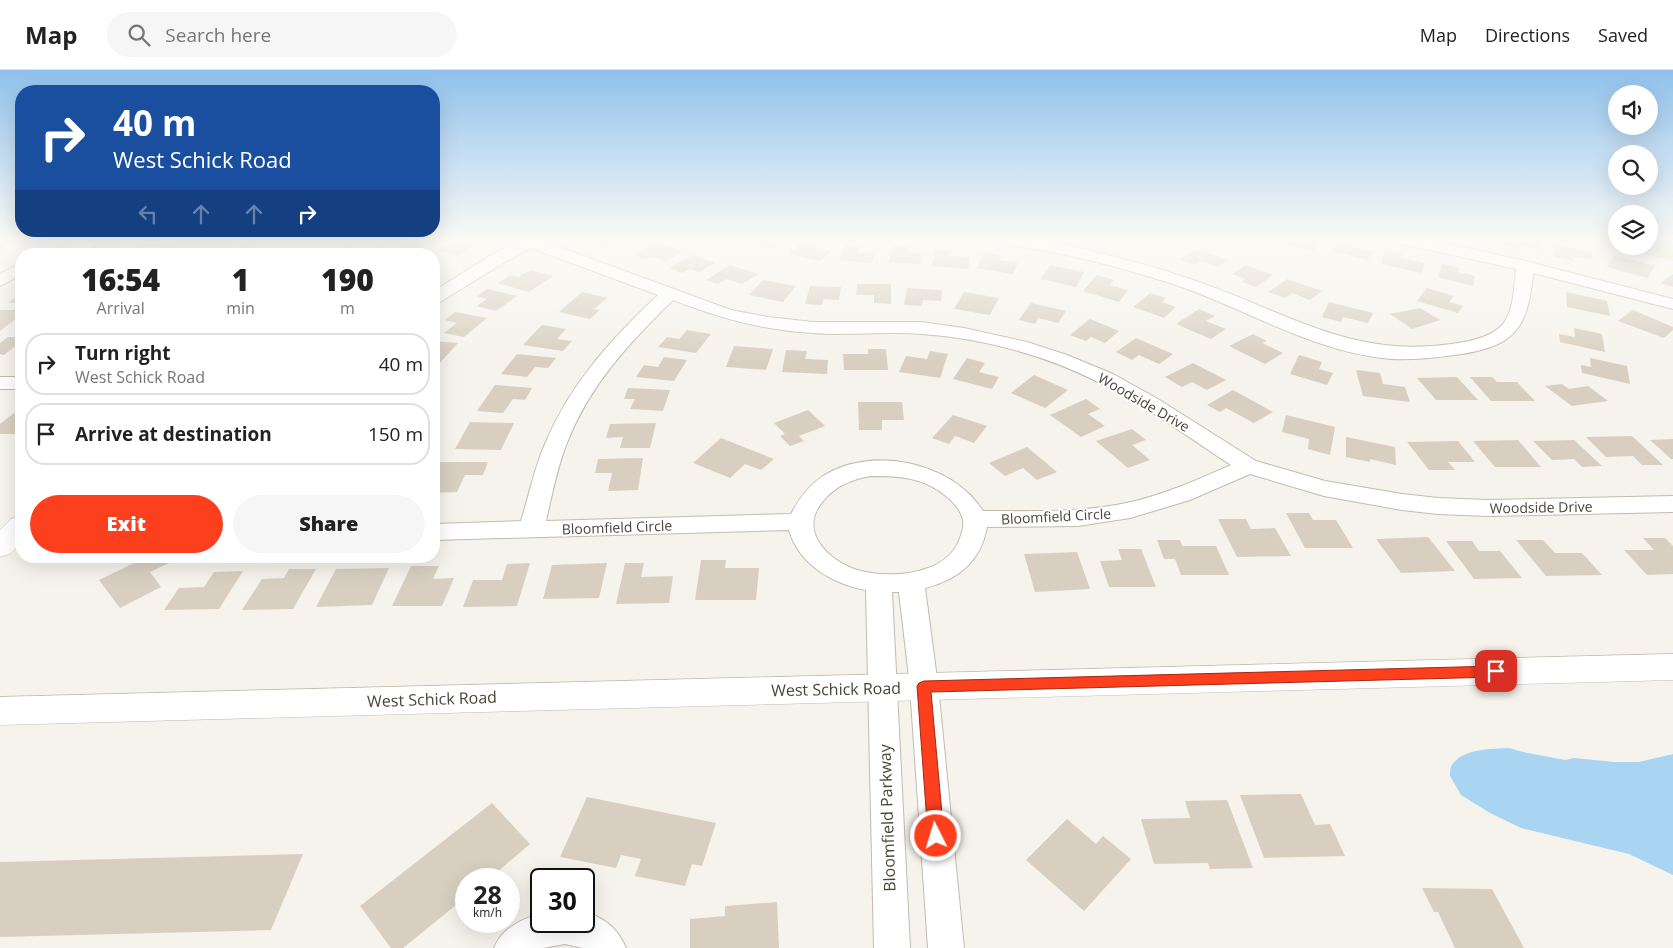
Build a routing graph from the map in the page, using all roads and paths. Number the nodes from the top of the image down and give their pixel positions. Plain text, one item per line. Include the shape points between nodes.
1 (461, 280) edge
2 (633, 280) edge
3 (1177, 280) edge
4 (1523, 280) edge
5 (1579, 280) edge
6 (440, 294) edge
7 (669, 294) junction
8 (1673, 304) edge
9 (0, 383) edge
10 (15, 383) edge
11 (1248, 466) junction
12 (1673, 504) edge
13 (975, 519) junction
14 (800, 522) junction
15 (530, 530) junction
16 (15, 532) edge
17 (440, 532) edge
18 (0, 547) edge
19 (879, 582) junction
20 (911, 582) junction
21 (1673, 667) edge
22 (924, 686) junction
23 (882, 688) junction
24 (0, 711) edge
25 (512, 948) edge
26 (608, 948) edge
27 (892, 948) edge
28 (946, 948) edge

1 - 6 street
2 - 7 street, Woodside Drive
3 - 4 street via 1310,334 1354,348 1402,354 1431,354 1485,343 1509,328 1520,306
5 - 8 street
7 - 11 street, Woodside Drive via 726,314 768,323 813,328 921,328 1042,352 1106,378
7 - 15 street via 616,346 581,395 556,445
9 - 10 street
11 - 12 street, Woodside Drive via 1324,488 1438,506
11 - 13 street, Bloomfield Circle via 1172,498 1112,514 1073,518
13 - 14 street via 965,502 948,486 924,474 898,468 870,469 844,475 822,487 808,504
13 - 20 street via 967,551 956,564 940,574
14 - 15 street, Bloomfield Circle
14 - 19 street via 809,546 832,567 849,577
15 - 17 street, Bloomfield Circle
16 - 18 street
19 - 20 street
19 - 23 street
20 - 22 street
21 - 22 street, West Schick Road
22 - 23 street, West Schick Road
22 - 28 street
23 - 24 street, West Schick Road
23 - 27 street, Bloomfield Parkway
25 - 26 street via 534,933 560,926 584,928 603,940

